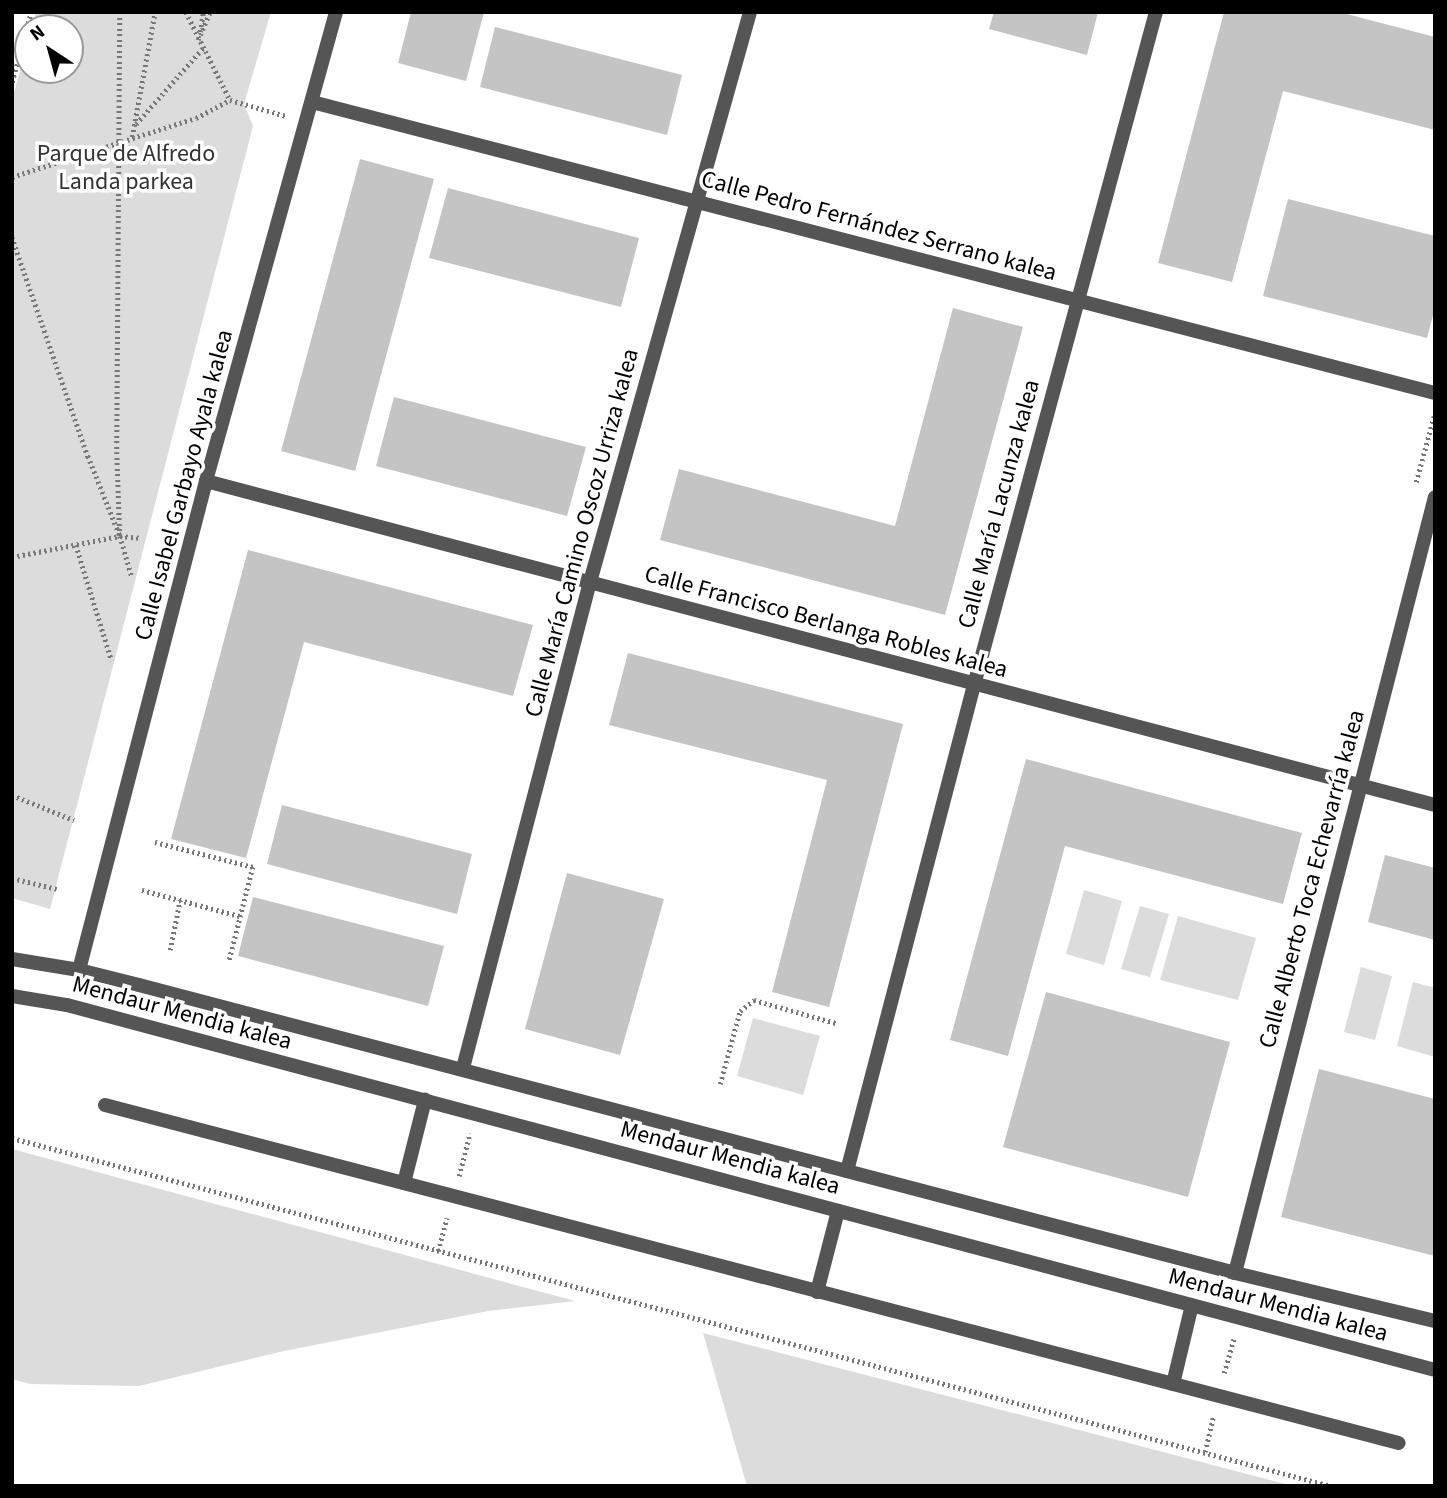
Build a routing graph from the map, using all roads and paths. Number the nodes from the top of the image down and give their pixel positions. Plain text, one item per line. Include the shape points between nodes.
1 (31, 12) edge
2 (120, 12) edge
3 (155, 12) edge
4 (186, 12) edge
5 (203, 12) edge
6 (210, 12) edge
7 (335, 12) edge
8 (750, 12) edge
9 (1156, 12) edge
10 (198, 40) junction
11 (203, 48) junction
12 (12, 82) edge
13 (230, 100) junction
14 (312, 102) junction
15 (244, 104) dead end
16 (135, 124) junction
17 (132, 137) junction
18 (118, 142) junction
19 (12, 177) edge
20 (698, 203) junction
21 (12, 237) edge
22 (1078, 301) junction
23 (1435, 393) edge
24 (206, 481) junction
25 (1435, 497) edge
26 (120, 536) junction
27 (142, 538) dead end
28 (76, 545) junction
29 (12, 557) edge
30 (132, 577) dead end
31 (590, 582) junction
32 (112, 661) dead end
33 (974, 685) junction
34 (1360, 786) junction
35 (12, 795) edge
36 (1435, 805) edge
37 (74, 820) dead end
38 (156, 842) dead end
39 (12, 878) edge
40 (57, 889) dead end
41 (142, 890) dead end
42 (180, 900) junction
43 (240, 916) junction
44 (170, 950) dead end
45 (12, 959) edge
46 (229, 962) dead end
47 (79, 970) junction
48 (12, 996) edge
49 (836, 1023) dead end
50 (463, 1068) junction
51 (720, 1084) dead end
52 (425, 1100) junction
53 (105, 1105) dead end
54 (12, 1138) edge
55 (847, 1171) junction
56 (404, 1183) junction
57 (838, 1211) junction
58 (1235, 1273) junction
59 (817, 1292) junction
60 (1192, 1305) junction
61 (1435, 1321) edge
62 (1435, 1370) edge
63 (1173, 1384) junction
64 (1399, 1443) dead end
65 (1331, 1486) edge

1 - 12 path
2 - 18 path
3 - 16 path
4 - 10 path
5 - 10 path
6 - 10 path
7 - 14 street, Calle Isabel Garbayo Ayala kalea
8 - 20 street, Calle María Camino Oscoz Urriza kalea
9 - 22 street, Calle María Lacunza kalea
10 - 11 path
11 - 13 path
11 - 16 path
13 - 15 path
13 - 17 path via 196,118
14 - 20 street, Calle Pedro Fernández Serrano kalea
14 - 24 street, Calle Isabel Garbayo Ayala kalea
16 - 17 path
17 - 18 path
18 - 19 path
18 - 26 path
20 - 22 street, Calle Pedro Fernández Serrano kalea
20 - 31 street, Calle María Camino Oscoz Urriza kalea
21 - 26 path
22 - 23 street, Calle Pedro Fernández Serrano kalea
22 - 33 street, Calle María Lacunza kalea
24 - 31 street, Calle Francisco Berlanga Robles kalea
24 - 47 street, Calle Isabel Garbayo Ayala kalea
25 - 34 street, Calle Alberto Toca Echevarría kalea
26 - 27 path
26 - 28 path
26 - 30 path
28 - 29 path
28 - 32 path
31 - 33 street, Calle Francisco Berlanga Robles kalea
31 - 50 street, Calle María Camino Oscoz Urriza kalea
33 - 34 street, Calle Francisco Berlanga Robles kalea
33 - 55 street, Calle María Lacunza kalea
34 - 36 street, Calle Francisco Berlanga Robles kalea
34 - 58 street, Calle Alberto Toca Echevarría kalea
35 - 37 path
38 - 43 path via 253,867
39 - 40 path
41 - 42 path
42 - 43 path
42 - 44 path
43 - 46 path
45 - 47 street, Mendaur Mendia kalea
47 - 50 street, Mendaur Mendia kalea
48 - 52 street, Mendaur Mendia kalea via 67,1005
49 - 51 path via 754,1000 740,1011
50 - 55 street, Mendaur Mendia kalea
52 - 56 street
52 - 57 street, Mendaur Mendia kalea
53 - 56 street
54 - 65 path
55 - 58 street, Mendaur Mendia kalea
56 - 59 street
57 - 59 street
57 - 60 street, Mendaur Mendia kalea
58 - 61 street, Mendaur Mendia kalea
59 - 63 street
60 - 62 street, Mendaur Mendia kalea
60 - 63 street
63 - 64 street

